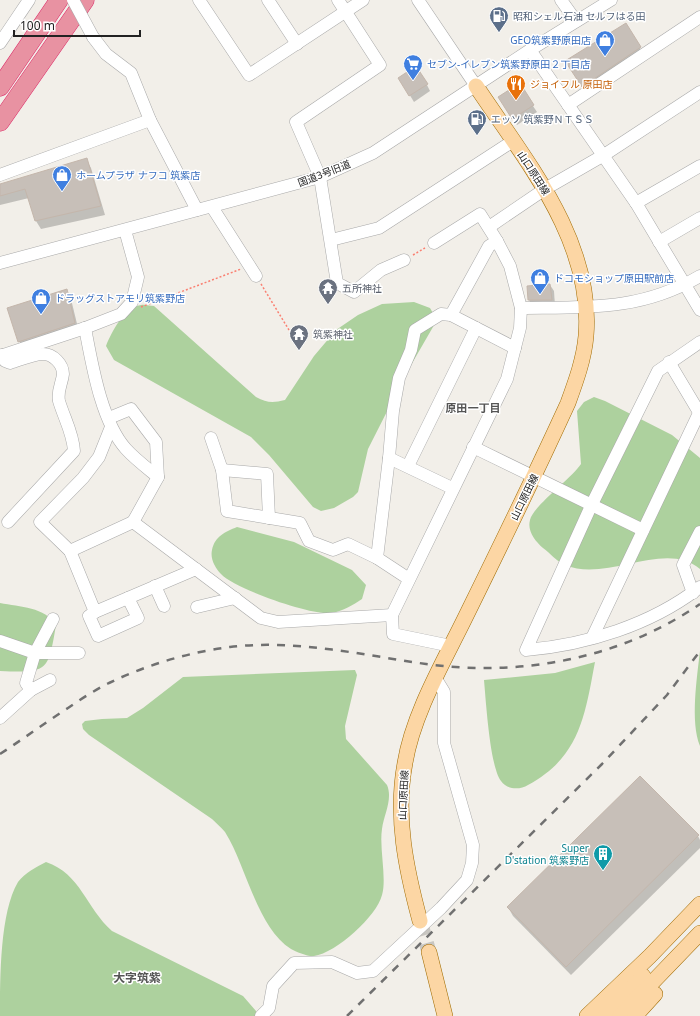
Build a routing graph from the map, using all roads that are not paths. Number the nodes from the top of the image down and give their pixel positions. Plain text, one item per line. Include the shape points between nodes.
1 (29, 0) edge
2 (46, 0) edge
3 (59, 0) edge
4 (73, 0) edge
5 (85, 0) edge
6 (199, 0) edge
7 (268, 0) edge
8 (338, 0) edge
9 (363, 0) edge
10 (418, 0) edge
11 (561, 0) edge
12 (611, 0) edge
13 (346, 12) junction
14 (700, 17) edge
15 (576, 22) junction
16 (0, 43) edge
17 (297, 44) junction
18 (530, 50) junction
19 (0, 66) edge
20 (0, 86) edge
21 (476, 86) junction
22 (700, 92) edge
23 (568, 104) junction
24 (0, 108) edge
25 (150, 120) junction
26 (0, 122) edge
27 (513, 141) junction
28 (604, 155) junction
29 (700, 166) edge
30 (0, 175) edge
31 (320, 177) junction
32 (545, 189) junction
33 (636, 203) junction
34 (212, 207) junction
35 (197, 210) junction
36 (700, 218) edge
37 (489, 227) junction
38 (125, 230) junction
39 (331, 240) junction
40 (497, 241) junction
41 (659, 242) junction
42 (434, 243) road end
43 (404, 260) road end
44 (0, 263) edge
45 (253, 271) road end
46 (700, 276) edge
47 (685, 284) junction
48 (585, 307) junction
49 (521, 308) junction
50 (700, 310) edge
51 (451, 315) junction
52 (85, 328) junction
53 (476, 328) junction
54 (700, 342) edge
55 (515, 348) junction
56 (1, 356) edge
57 (669, 362) junction
58 (700, 413) edge
59 (110, 423) junction
60 (212, 438) dead end
61 (473, 447) junction
62 (390, 458) junction
63 (408, 466) junction
64 (222, 470) junction
65 (534, 476) junction
66 (158, 477) junction
67 (452, 488) junction
68 (591, 506) junction
69 (269, 518) junction
70 (8, 522) dead end
71 (133, 522) junction
72 (643, 530) junction
73 (700, 532) edge
74 (70, 551) junction
75 (377, 558) junction
76 (196, 569) junction
77 (409, 579) junction
78 (155, 586) junction
79 (696, 590) edge
80 (128, 598) junction
81 (235, 598) junction
82 (164, 606) dead end
83 (198, 607) dead end
84 (95, 612) junction
85 (392, 615) junction
86 (53, 620) dead end
87 (592, 638) junction
88 (0, 641) edge
89 (451, 646) junction
90 (35, 653) junction
91 (79, 653) dead end
92 (436, 679) junction
93 (50, 680) dead end
94 (31, 690) junction
95 (0, 718) edge
96 (700, 904) edge
97 (700, 916) edge
98 (420, 921) tunnel mouth
99 (700, 933) edge
100 (700, 940) edge
101 (429, 952) tunnel mouth
102 (261, 1016) edge
103 (445, 1016) edge
104 (587, 1016) edge
105 (605, 1016) edge
106 (620, 1016) edge
107 (636, 1016) edge

1 - 16 street
2 - 19 highway
3 - 20 highway
4 - 24 highway
4 - 25 street, bridge via 93,37 106,54 131,73
5 - 26 highway
6 - 17 street via 249,74
7 - 17 street
8 - 13 street
9 - 13 street
10 - 21 street
11 - 15 street
12 - 15 street, 国道3号旧道
13 - 17 street
13 - 31 street via 380,65 296,122
14 - 23 street
15 - 18 street, 国道3号旧道
18 - 21 street, 国道3号旧道
18 - 23 street
21 - 27 main road, 山口原田線
21 - 31 street, 国道3号旧道 via 373,153
22 - 28 street
23 - 28 street
25 - 30 street
25 - 35 street
27 - 32 main road, 山口原田線
27 - 39 street via 379,228
28 - 32 street
28 - 33 street
29 - 33 street
31 - 34 street, 国道3号旧道
31 - 39 street
32 - 37 street
32 - 48 main road, 山口原田線 via 564,223 578,262
33 - 41 street
34 - 35 street, 国道3号旧道
34 - 45 street
35 - 38 street, 国道3号旧道
36 - 41 street
37 - 40 street
37 - 42 street via 480,214
38 - 44 street, 国道3号旧道
38 - 52 street via 138,277 132,302 121,314
39 - 43 street via 337,283 354,292 381,270
40 - 49 street via 510,266
40 - 51 street via 489,246
41 - 47 street
46 - 47 street
47 - 48 street via 640,302
47 - 50 street
48 - 49 street
48 - 65 main road, 山口原田線 via 586,336 580,372
49 - 55 street
51 - 53 street
51 - 62 street via 441,314 415,330 394,405
52 - 56 street
52 - 59 street via 94,375
53 - 55 street
53 - 63 street
54 - 57 street
55 - 61 street via 507,379
56 - 70 street via 10,363 43,354 57,360 61,365 63,370 58,389 59,400 73,440 74,451
57 - 58 street
57 - 68 street via 658,371
58 - 72 street
59 - 66 street via 125,448
59 - 66 street via 131,408 156,442
59 - 74 street via 100,457 40,522
60 - 64 street
61 - 65 street
61 - 67 street
62 - 63 street
62 - 75 street
63 - 67 street
64 - 69 street via 227,511
64 - 69 street via 267,474
65 - 68 street
65 - 89 main road, 山口原田線
66 - 71 street
67 - 77 street
68 - 72 street
68 - 87 street via 526,650 557,647
69 - 75 street via 300,523 309,541 333,550 348,544
71 - 74 street
71 - 76 street
72 - 87 street
73 - 79 street via 683,565
74 - 84 street
75 - 77 street
76 - 78 street
76 - 81 street
77 - 85 street
78 - 80 street
78 - 82 street
79 - 87 street via 646,620
80 - 84 street
80 - 84 street via 138,618 98,636 89,616
81 - 83 street
81 - 85 street via 261,618 278,622
85 - 89 street via 393,634
86 - 90 street
88 - 90 street
89 - 92 main road, 山口原田線
90 - 91 street
90 - 94 street via 26,683
92 - 98 main road, 山口原田線 via 413,732 405,763 401,796 401,831 407,872
92 - 102 street via 444,692 444,743 473,845 472,863 467,880 441,908 373,971 357,973 332,962 294,963 273,986 269,1008
93 - 94 street
94 - 95 street
96 - 104 main road
97 - 105 main road
99 - 106 main road
100 - 107 main road
101 - 103 main road

